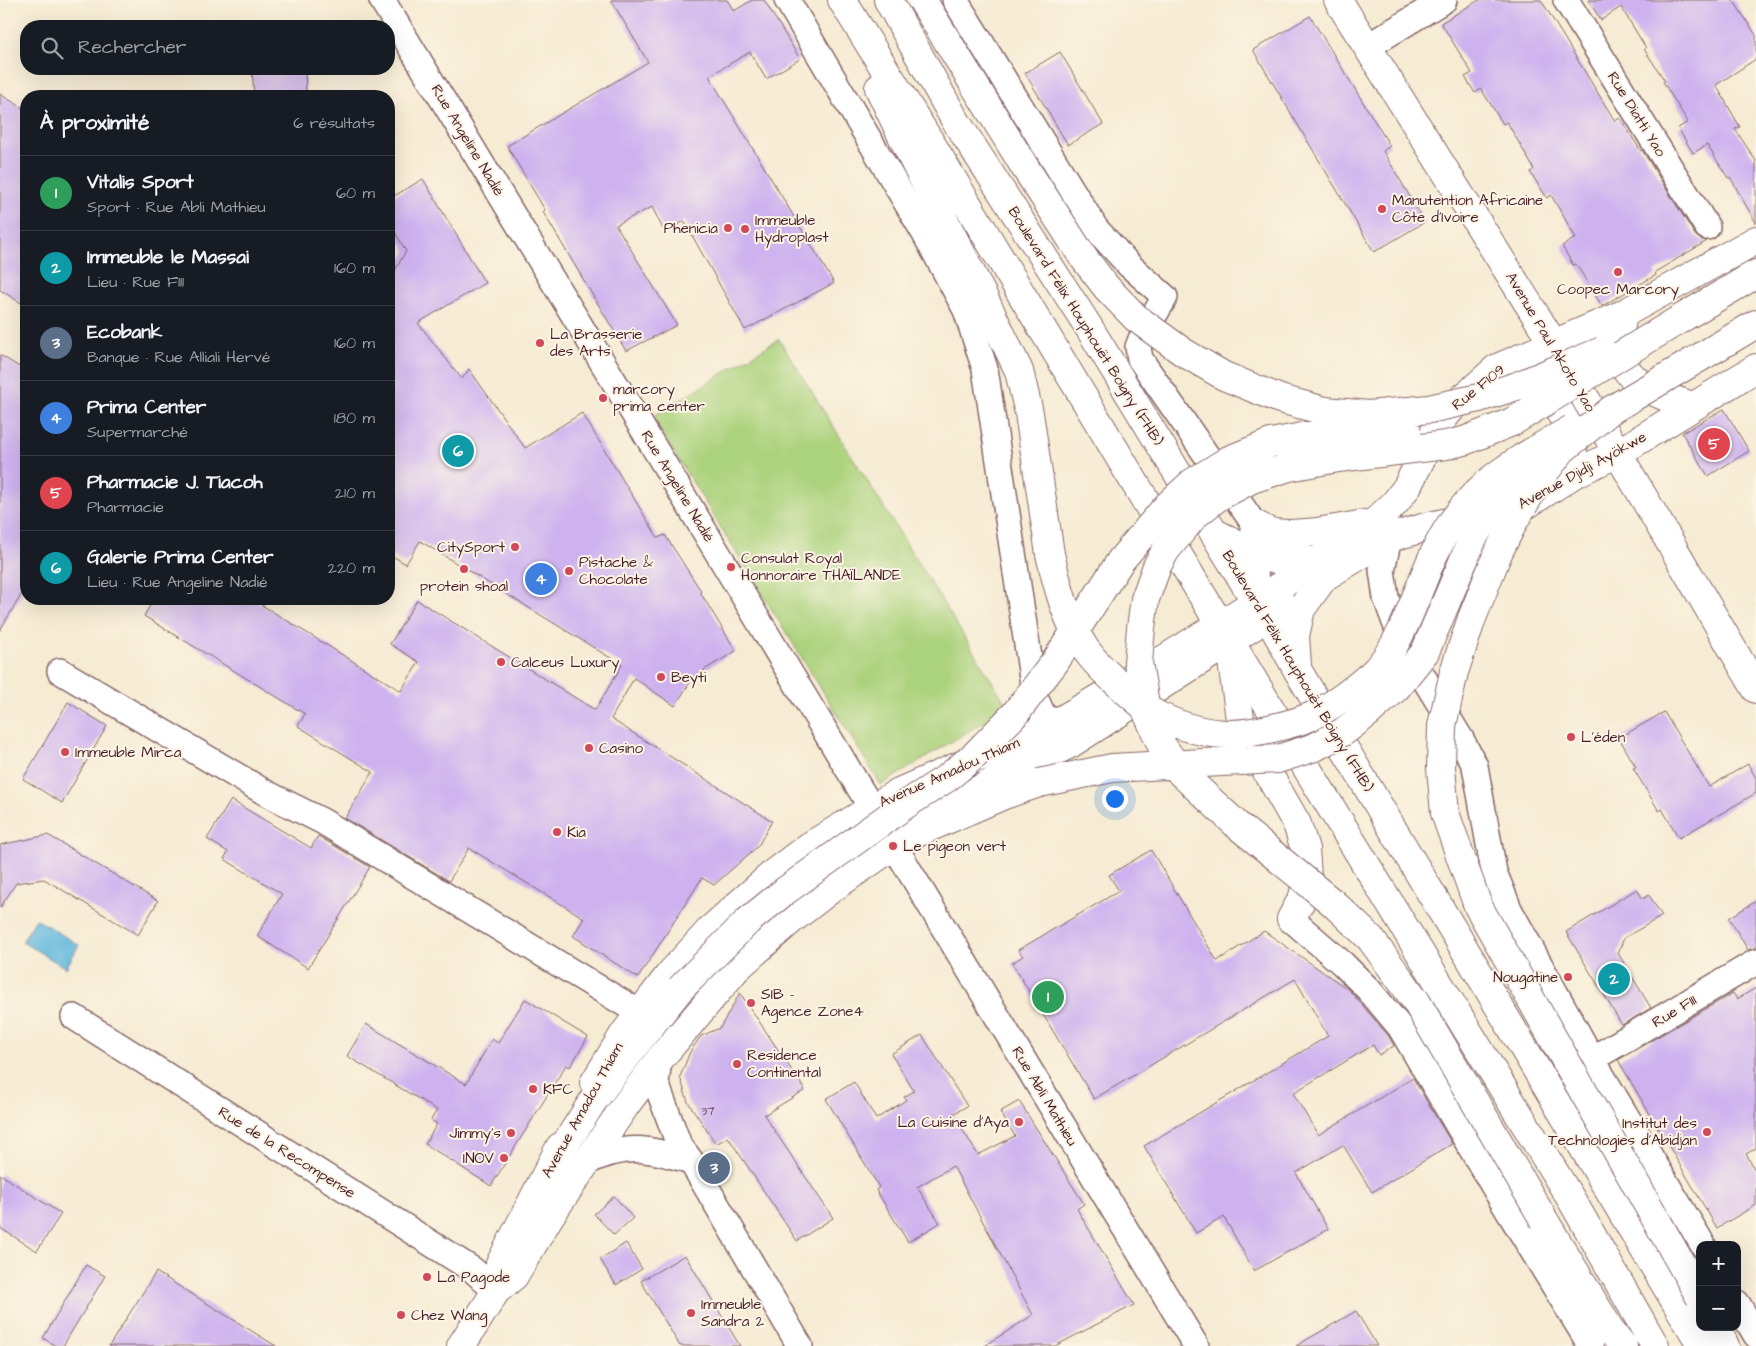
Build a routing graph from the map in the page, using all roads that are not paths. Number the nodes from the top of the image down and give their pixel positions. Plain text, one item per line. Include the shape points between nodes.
1 (382, 0) edge
2 (788, 0) edge
3 (842, 0) edge
4 (888, 0) edge
5 (922, 0) edge
6 (955, 0) edge
7 (1338, 0) edge
8 (1444, 0) edge
9 (1566, 0) edge
10 (394, 20) edge
11 (395, 21) edge
12 (1367, 47) junction
13 (1707, 227) dead end
14 (1756, 240) edge
15 (1756, 274) edge
16 (1623, 314) junction
17 (1682, 318) junction
18 (1756, 324) edge
19 (1553, 344) junction
20 (1704, 355) junction
21 (1497, 368) junction
22 (1756, 368) edge
23 (1692, 406) junction
24 (1512, 422) junction
25 (1536, 449) junction
26 (1618, 453) junction
27 (1574, 474) junction
28 (1254, 524) junction
29 (1382, 530) junction
30 (1215, 532) junction
31 (1255, 552) junction
32 (1321, 568) junction
33 (1262, 610) junction
34 (1224, 634) junction
35 (60, 671) dead end
36 (1298, 671) junction
37 (1756, 689) edge
38 (1062, 734) junction
39 (871, 807) junction
40 (902, 841) junction
41 (1291, 919) joint
42 (1756, 962) edge
43 (640, 1013) junction
44 (74, 1017) dead end
45 (1592, 1059) junction
46 (659, 1060) junction
47 (691, 1161) junction
48 (585, 1163) junction
49 (550, 1168) junction
50 (1701, 1241) edge
51 (1696, 1289) edge
52 (496, 1291) junction
53 (1741, 1310) edge
54 (1718, 1331) edge
55 (1756, 1334) edge
56 (461, 1346) edge
57 (800, 1346) edge
58 (1196, 1346) edge
59 (1591, 1346) edge
60 (1623, 1346) edge
61 (1655, 1346) edge
62 (1702, 1346) edge
63 (1725, 1346) edge

1 - 10 street, Rue Angeline Nadié
2 - 38 street via 966,310 985,369 1034,697 1042,713
3 - 25 main road, bridge via 880,90 1019,371 1029,413 1050,554 1068,618 1086,651 1109,676 1159,715 1196,729 1229,734 1288,724 1316,714 1349,694 1375,671 1394,645 1450,523 1472,495 1496,474
3 - 34 main road
4 - 30 main road, Boulevard Félix Houphouët Boigny (FHB) via 954,118
5 - 17 main road, bridge via 1031,177 1107,288 1136,318 1159,335 1232,379 1280,399 1325,411 1369,415 1428,409 1517,386
6 - 28 street via 1096,229 1165,297 1142,334 1138,347 1140,359
7 - 12 main road, Avenue Paul Akoto Yao
8 - 12 street
9 - 13 street, Rue Diatti Yao
11 - 39 street, Rue Angeline Nadié
12 - 19 main road, Avenue Paul Akoto Yao
14 - 16 main road, Rue F109
15 - 17 main road
16 - 19 main road, Rue F109
16 - 23 main road via 1618,346 1623,367 1638,383
17 - 24 main road, bridge
18 - 20 main road
19 - 21 main road, Rue F109
19 - 26 main road, Avenue Paul Akoto Yao
20 - 25 main road, bridge
20 - 51 main road, bridge via 1611,410 1562,450 1540,478 1498,553 1472,618 1454,672 1442,726 1441,768 1445,813 1478,906
21 - 27 main road via 1517,373 1540,386 1562,416 1572,437
21 - 29 main road, Rue F109 via 1450,408 1407,487 1394,503
22 - 23 main road, Avenue Djidji Ayökwe
23 - 26 main road, Avenue Djidji Ayökwe
24 - 49 main road, bridge via 1434,432 1323,433 1271,443 1229,460 1192,483 1168,505 1121,560 1055,662 1014,715 947,778 785,891 748,922 680,989 593,1101
24 - 60 main road, bridge via 1446,445 1289,467 1252,479 1218,497 1182,530 1157,566 1145,599 1138,662 1146,710 1161,744 1181,773 1370,938 1416,1001 1544,1220
25 - 40 main road, bridge via 1473,538 1425,652 1396,688 1343,732 1315,747 1278,759 1112,768 1039,783 1004,795
26 - 27 main road, Avenue Djidji Ayökwe
26 - 37 main road, Avenue Paul Akoto Yao
27 - 29 main road, Avenue Djidji Ayökwe via 1523,506 1426,526
28 - 29 main road via 1270,532 1288,534
28 - 31 street
29 - 32 main road, Avenue Djidji Ayökwe
29 - 45 street via 1386,598 1403,644 1462,739 1475,766 1494,872 1501,892
30 - 31 main road
30 - 33 main road, Boulevard Félix Houphouët Boigny (FHB)
31 - 32 main road via 1265,558
31 - 33 street
32 - 33 main road, Avenue Djidji Ayökwe
32 - 36 main road via 1301,609 1295,636
33 - 34 main road, Avenue Amadou Thiam
33 - 36 main road, Boulevard Félix Houphouët Boigny (FHB)
34 - 38 main road, Avenue Amadou Thiam
34 - 41 main road via 1241,726 1298,824 1304,849 1307,876 1303,897
34 - 61 main road via 1574,1204
35 - 43 street via 266,793 322,821
36 - 62 main road, Boulevard Félix Houphouët Boigny (FHB)
38 - 39 main road, Avenue Amadou Thiam via 899,792
38 - 40 main road, Avenue Amadou Thiam
39 - 40 street, Rue Angeline Nadié
39 - 43 main road, Avenue Amadou Thiam via 775,872 711,929
40 - 46 main road, Avenue Amadou Thiam via 824,894 737,968
40 - 58 street, Rue Abli Mathieu
41 - 59 street via 1370,990 1400,1027
42 - 45 street, Rue F111
43 - 49 main road, Avenue Amadou Thiam via 591,1086
44 - 52 street, Rue de la Recompense via 473,1270
45 - 50 street
46 - 47 street via 656,1083 679,1145
46 - 48 main road, Avenue Amadou Thiam
47 - 48 street via 652,1150 627,1150 598,1156
47 - 57 street
48 - 52 main road, Avenue Amadou Thiam via 514,1276
49 - 52 main road, Avenue Amadou Thiam via 500,1264
52 - 56 main road, Avenue Amadou Thiam
53 - 55 street
54 - 63 main road

